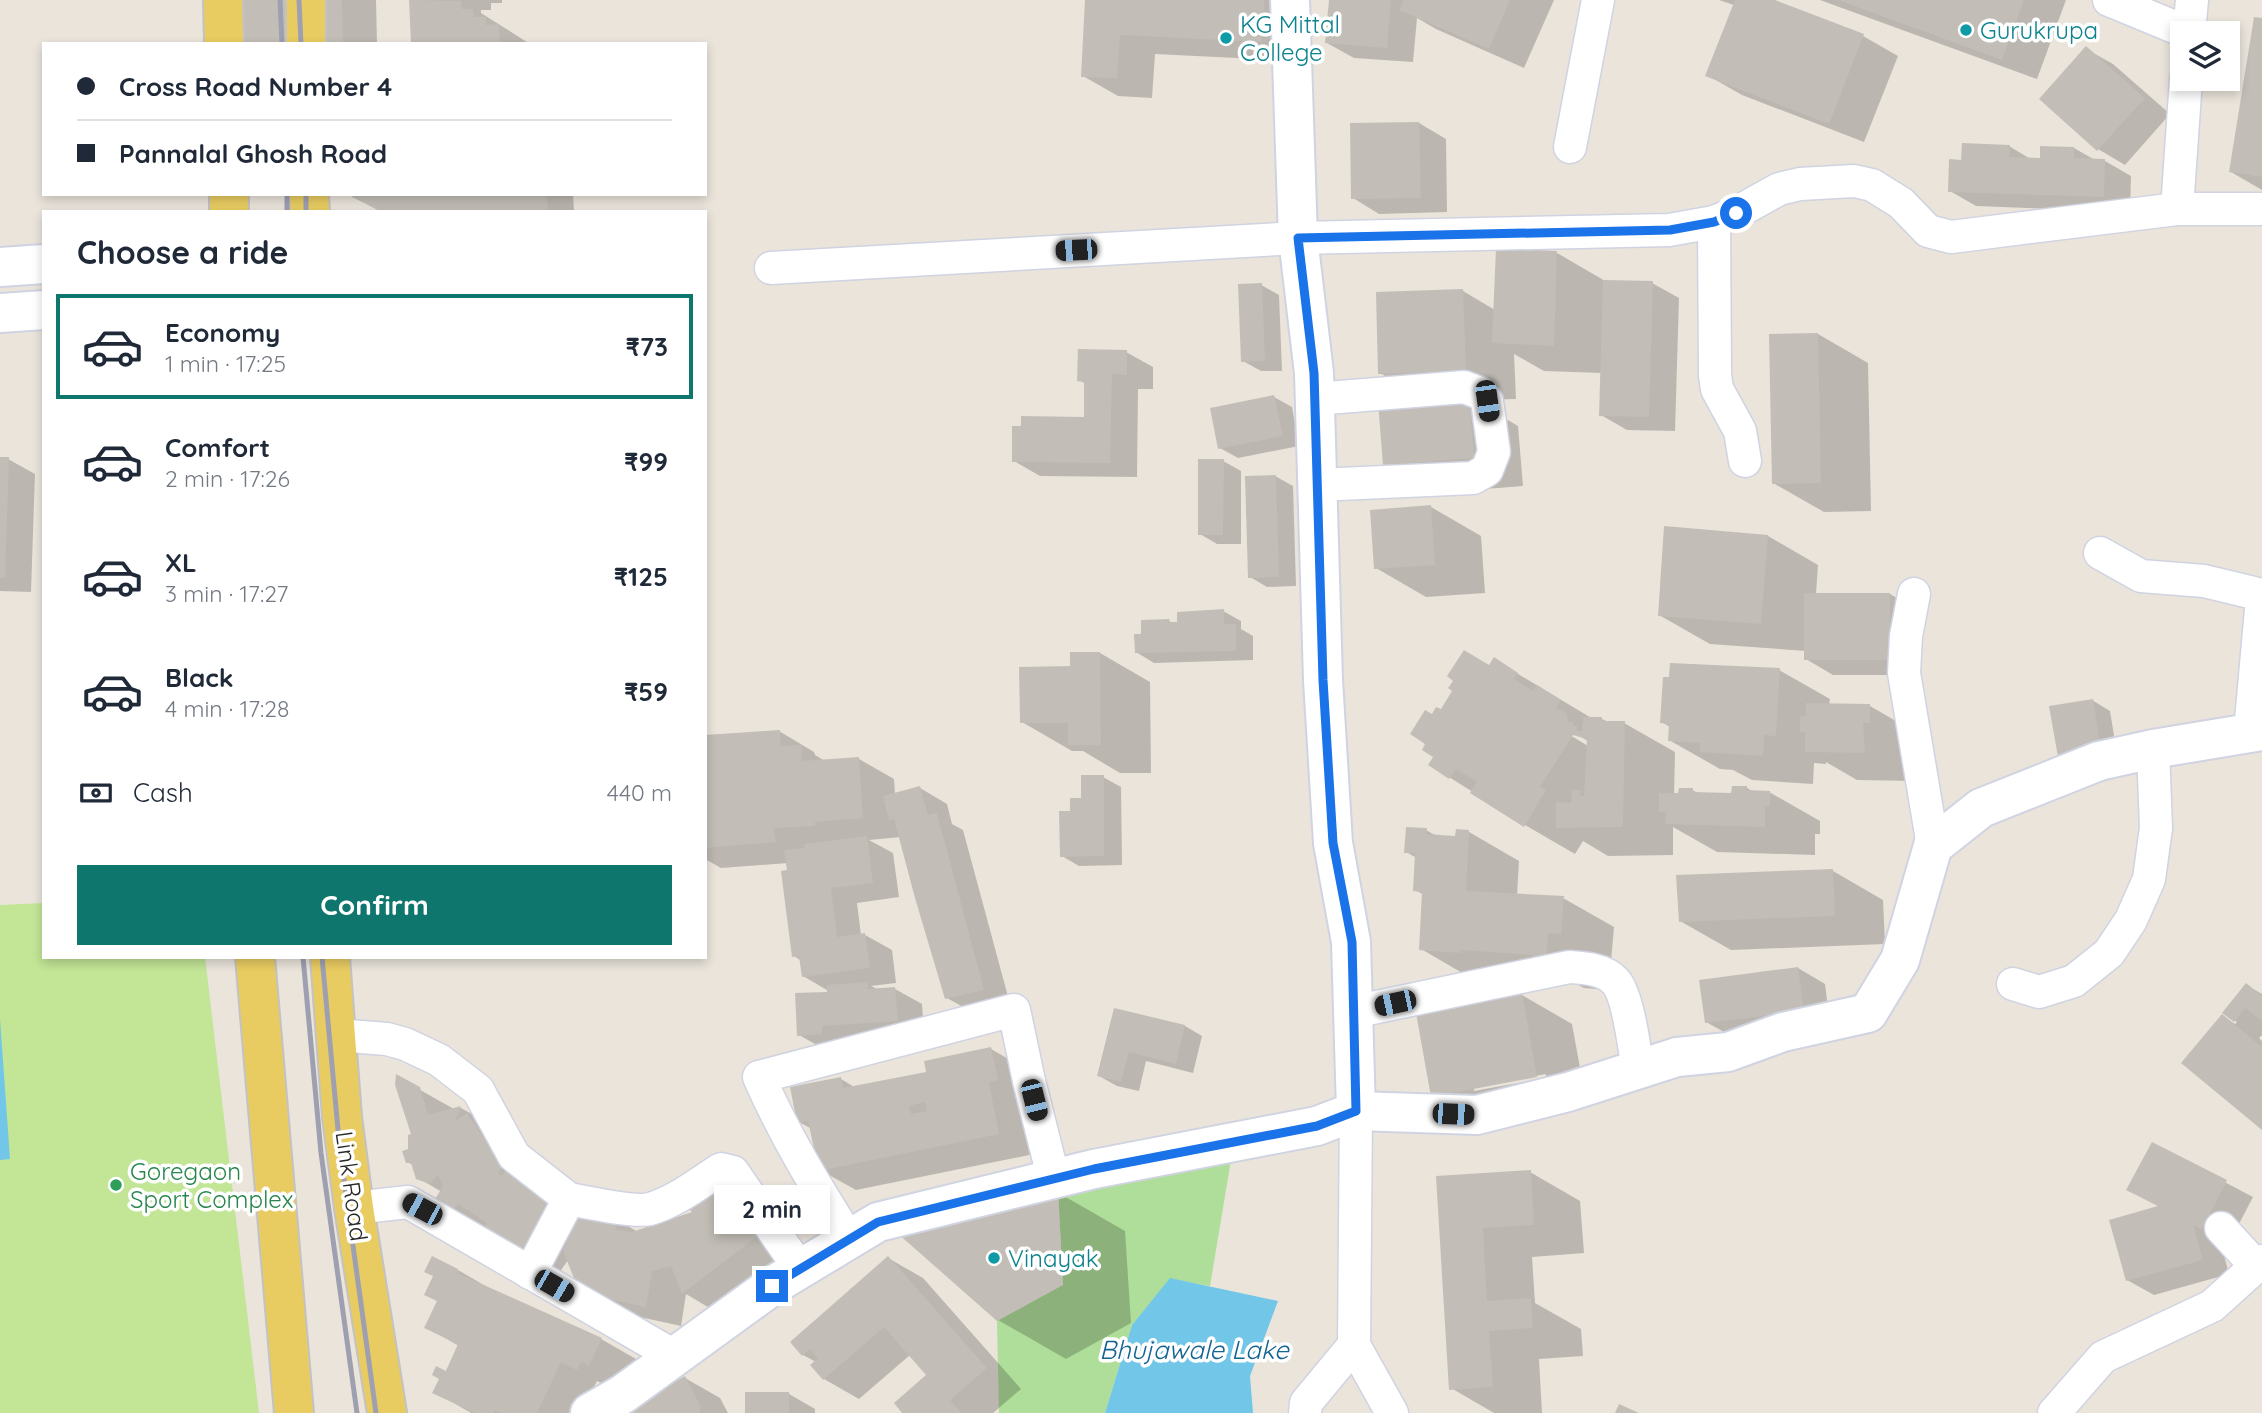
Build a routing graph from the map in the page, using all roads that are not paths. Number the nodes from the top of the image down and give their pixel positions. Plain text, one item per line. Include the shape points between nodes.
1 (223, 0) edge
2 (306, 0) edge
3 (1290, 0) edge
4 (1598, 0) edge
5 (2109, 0) edge
6 (2192, 0) edge
7 (2190, 21) edge
8 (2170, 25) edge
9 (225, 42) edge
10 (306, 42) edge
11 (2185, 91) edge
12 (1570, 147) dead end
13 (2177, 209) junction
14 (2262, 209) edge
15 (1714, 222) junction
16 (1298, 238) junction
17 (42, 264) edge
18 (0, 267) edge
19 (771, 268) dead end
20 (42, 310) edge
21 (0, 313) edge
22 (1315, 399) junction
23 (1745, 461) dead end
24 (1317, 485) junction
25 (2100, 553) dead end
26 (1914, 594) dead end
27 (2262, 597) edge
28 (2256, 731) edge
29 (2153, 749) junction
30 (1933, 846) junction
31 (255, 959) edge
32 (330, 959) edge
33 (2013, 984) dead end
34 (1353, 1012) junction
35 (336, 1035) junction
36 (1639, 1071) junction
37 (1356, 1111) junction
38 (1054, 1180) junction
39 (569, 1199) junction
40 (354, 1208) junction
41 (2221, 1228) dead end
42 (849, 1239) junction
43 (2259, 1263) edge
44 (800, 1269) junction
45 (530, 1272) junction
46 (1354, 1345) junction
47 (676, 1357) junction
48 (294, 1413) edge
49 (387, 1413) edge
50 (590, 1413) edge
51 (1305, 1413) edge
52 (1392, 1413) edge
53 (2054, 1413) edge

1 - 9 main road
2 - 10 main road
3 - 16 street
4 - 12 street
5 - 8 street
6 - 7 street
11 - 13 street
13 - 14 street
13 - 15 street via 1951,237 1928,231 1901,203 1854,181 1779,189
15 - 16 street via 1670,230
15 - 23 street via 1716,382 1740,431
16 - 19 street
16 - 22 street
17 - 18 street
20 - 21 street
22 - 24 street
22 - 24 street via 1464,387 1487,401 1494,452 1487,470 1473,478
24 - 34 street via 1333,843 1352,942
25 - 27 street via 2141,576 2204,580
26 - 30 street via 1904,673
27 - 28 street
28 - 29 street
29 - 30 street via 2099,761 1981,808
29 - 33 street via 2156,828 2149,879 2132,920 2109,953 2074,981 2039,992
30 - 36 street via 1900,960 1868,1013 1783,1032 1728,1052 1677,1057
31 - 48 main road
32 - 35 main road, Link Road
34 - 36 street via 1569,967 1595,970 1615,981 1623,995
34 - 37 street
35 - 39 street via 396,1042 439,1060 478,1090 514,1156
35 - 40 main road, Link Road
36 - 37 street via 1477,1115
37 - 38 street via 1317,1126
37 - 46 street
38 - 42 street via 878,1222
38 - 42 street via 1014,1010 759,1077 776,1116
39 - 44 street via 648,1210 721,1169 733,1172
39 - 45 street
40 - 45 street via 408,1202
40 - 49 main road, Link Road
41 - 43 street
42 - 44 street
43 - 53 street via 2212,1306 2103,1357
44 - 47 street
45 - 47 street
46 - 51 street via 1306,1404
46 - 52 street
47 - 50 street

